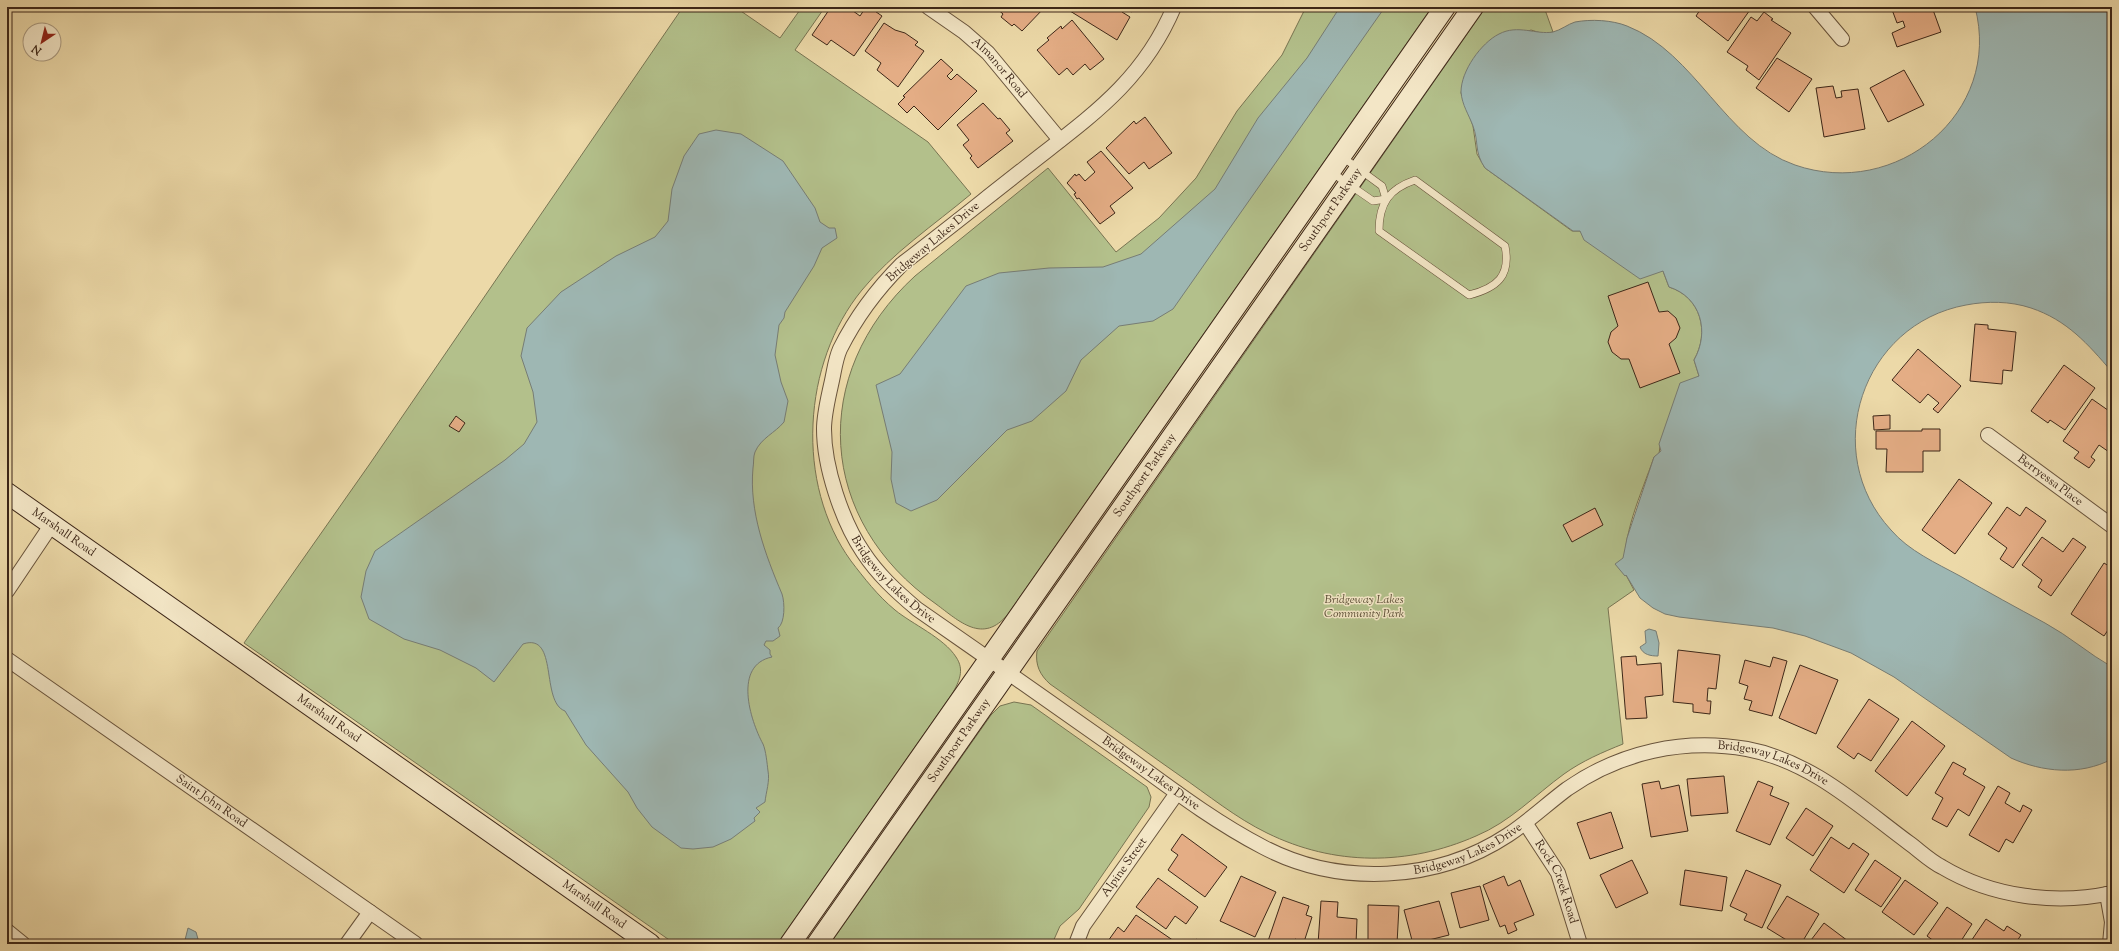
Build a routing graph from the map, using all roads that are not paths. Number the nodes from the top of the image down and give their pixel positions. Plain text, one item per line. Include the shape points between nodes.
1 (928, 7) edge
2 (1174, 7) edge
3 (1445, 7) edge
4 (1473, 7) edge
5 (1815, 7) edge
6 (1842, 39) dead end
7 (1060, 140) junction
8 (1335, 164) junction
9 (1354, 176) junction
10 (1386, 199) junction
11 (1988, 435) dead end
12 (7, 493) edge
13 (52, 524) junction
14 (2112, 526) edge
15 (7, 591) edge
16 (988, 658) junction
17 (7, 659) edge
18 (1007, 671) junction
19 (1177, 793) junction
20 (1526, 824) junction
21 (2110, 893) edge
22 (370, 912) junction
23 (7, 931) edge
24 (23, 944) edge
25 (347, 944) edge
26 (416, 944) edge
27 (650, 944) edge
28 (790, 944) edge
29 (817, 944) edge
30 (1076, 944) edge
31 (1580, 944) edge
32 (2110, 944) edge

1 - 7 street, Almanor Road via 964,32 988,53
2 - 7 street, Bridgeway Lakes Drive via 1161,36 1127,83
3 - 8 street, Southport Parkway
4 - 9 street, Southport Parkway
5 - 6 street
7 - 16 street, Bridgeway Lakes Drive via 902,264 880,286 839,351 824,430 829,468 842,510 862,552 893,589 917,609
8 - 9 lane
8 - 9 lane
8 - 16 street, Southport Parkway
9 - 10 lane via 1382,186
9 - 10 lane via 1373,201
9 - 18 street, Southport Parkway
10 - 10 lane via 1379,216 1379,231 1469,295 1486,290 1497,282 1506,270 1505,246 1415,180 1399,186
11 - 14 street, Berryessa Place
12 - 13 street, Marshall Road
13 - 15 street
13 - 27 street, Marshall Road
16 - 18 street, Bridgeway Lakes Drive
16 - 28 street, Southport Parkway
17 - 22 street, Saint John Road
18 - 19 street, Bridgeway Lakes Drive
18 - 29 street, Southport Parkway
19 - 20 street, Bridgeway Lakes Drive via 1264,848 1329,870 1358,874 1407,872 1434,867 1495,843
19 - 30 street, Alpine Street via 1084,926
20 - 21 street, Bridgeway Lakes Drive via 1571,787 1612,765 1664,747 1721,745 1750,750 1802,767 1823,779 1940,867 1965,879 2008,893 2044,898 2075,898
20 - 31 street, Rock Creek Road via 1558,873
21 - 32 street
22 - 25 street
22 - 26 street, Saint John Road
23 - 24 street

